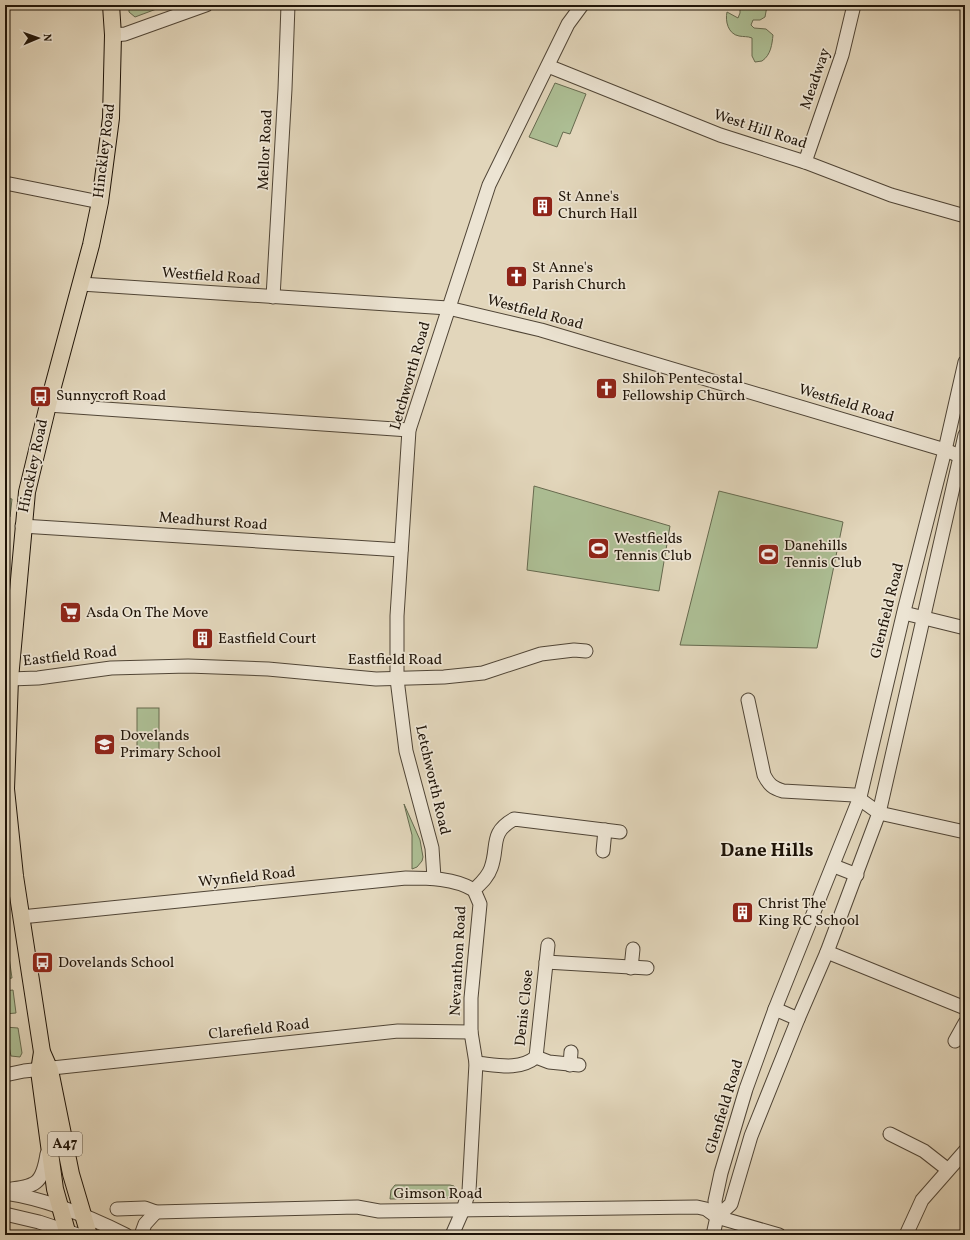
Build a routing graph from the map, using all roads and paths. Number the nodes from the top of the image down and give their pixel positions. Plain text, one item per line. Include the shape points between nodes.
1 (111, 5) edge
2 (206, 5) edge
3 (288, 5) edge
4 (582, 5) edge
5 (854, 5) edge
6 (113, 35) junction
7 (548, 66) junction
8 (805, 162) junction
9 (5, 183) edge
10 (100, 202) junction
11 (965, 216) edge
12 (81, 284) junction
13 (273, 297) junction
14 (448, 308) junction
15 (965, 362) edge
16 (48, 405) junction
17 (409, 430) junction
18 (965, 435) edge
19 (945, 450) junction
20 (963, 457) edge
21 (22, 526) junction
22 (401, 550) junction
23 (904, 613) junction
24 (925, 617) junction
25 (965, 628) edge
26 (586, 652) dead end
27 (10, 679) junction
28 (397, 679) junction
29 (748, 700) dead end
30 (6, 789) edge
31 (860, 797) junction
32 (880, 813) junction
33 (605, 830) junction
34 (620, 832) dead end
35 (965, 832) edge
36 (603, 851) dead end
37 (834, 866) junction
38 (857, 875) junction
39 (434, 878) junction
40 (474, 890) junction
41 (21, 917) junction
42 (548, 945) dead end
43 (633, 949) dead end
44 (827, 952) junction
45 (546, 962) junction
46 (631, 968) junction
47 (647, 968) dead end
48 (965, 1008) edge
49 (775, 1009) junction
50 (798, 1019) junction
51 (965, 1022) edge
52 (471, 1032) junction
53 (955, 1041) dead end
54 (536, 1057) junction
55 (573, 1061) dead end
56 (476, 1063) junction
57 (44, 1070) junction
58 (5, 1075) edge
59 (890, 1134) dead end
60 (49, 1145) junction
61 (965, 1151) edge
62 (948, 1169) junction
63 (5, 1190) edge
64 (5, 1193) edge
65 (59, 1207) junction
66 (117, 1210) dead end
67 (463, 1210) junction
68 (156, 1212) junction
69 (5, 1214) edge
70 (82, 1215) junction
71 (717, 1217) junction
72 (71, 1234) edge
73 (89, 1235) edge
74 (126, 1235) edge
75 (141, 1235) edge
76 (452, 1235) edge
77 (713, 1235) edge
78 (779, 1235) edge
79 (906, 1235) edge

1 - 6 main road, Hinckley Road / A47
2 - 6 street via 125,34
3 - 13 street, Mellor Road via 286,89
4 - 7 street, Letchworth Road via 568,24
5 - 8 street, Meadway via 842,55
6 - 10 main road, Hinckley Road / A47 via 111,118
7 - 8 street, West Hill Road via 720,135
7 - 14 street, Letchworth Road via 490,185
8 - 11 street, West Hill Road via 891,195
9 - 10 street
10 - 12 main road, Hinckley Road / A47
12 - 13 street, Westfield Road
12 - 16 main road, Hinckley Road / A47
13 - 14 street, Westfield Road
14 - 17 street, Letchworth Road
14 - 19 street, Westfield Road via 541,330
15 - 19 street, Glenfield Road
16 - 17 street
16 - 21 main road, Hinckley Road / A47 via 28,485
17 - 22 street, Letchworth Road
18 - 20 street
19 - 20 street, Westfield Road
19 - 23 street, Glenfield Road
20 - 24 street
21 - 22 street, Meadhurst Road
21 - 27 main road, Hinckley Road / A47
22 - 28 street, Letchworth Road
23 - 24 street
23 - 31 street, Glenfield Road
24 - 25 street
24 - 32 street
26 - 28 street, Eastfield Road via 574,650 542,654 483,673
27 - 28 street, Eastfield Road via 38,678 111,668 188,666
27 - 30 main road, Hinckley Road / A47
28 - 39 street, Letchworth Road via 406,751 432,848
29 - 31 street via 764,775 774,788
30 - 41 main road, Hinckley Road / A47
31 - 32 street
31 - 37 street, Glenfield Road
32 - 35 street
32 - 38 street
33 - 34 street, Nevanthon Road
33 - 36 street
33 - 40 street, Nevanthon Road via 514,819 503,825 496,838 492,867 486,878
37 - 38 street
37 - 49 street, Glenfield Road
38 - 44 street
39 - 40 street, Wynfield Road via 465,885
39 - 41 street, Wynfield Road via 406,878
40 - 52 street, Nevanthon Road via 480,904 471,998
41 - 57 main road, Hinckley Road / A47
42 - 45 street, Denis Close
43 - 46 street
44 - 48 street
44 - 50 street
45 - 46 street, Denis Close
45 - 54 street, Denis Close
46 - 47 street, Denis Close
49 - 50 street
49 - 71 street, Glenfield Road via 746,1089 721,1173 715,1201
50 - 71 street via 751,1136 731,1204
51 - 53 street
52 - 56 street, Nevanthon Road
52 - 57 street, Clarefield Road via 398,1030
54 - 55 street, Denis Close via 549,1062
54 - 56 street, Denis Close via 517,1066
56 - 67 street, Nevanthon Road via 469,1191
57 - 58 street, Clarefield Road
57 - 60 main road, Hinckley Road / A47
57 - 70 main road, Hinckley Road / A47
59 - 62 street via 924,1151
60 - 63 street via 45,1169 36,1183
60 - 65 main road, Hinckley Road / A47
61 - 62 street
62 - 79 street via 922,1200
64 - 65 street
65 - 70 street
65 - 72 main road, Hinckley Road / A47
66 - 68 street, Gimson Road via 146,1208
67 - 68 street, Gimson Road via 379,1210 357,1207
67 - 71 street, Gimson Road via 697,1207 706,1209
67 - 76 street, Nevanthon Road
68 - 75 street via 145,1224
69 - 72 street
70 - 73 main road, Hinckley Road / A47
70 - 74 street
71 - 77 street, Glenfield Road
71 - 78 street, Gimson Road

